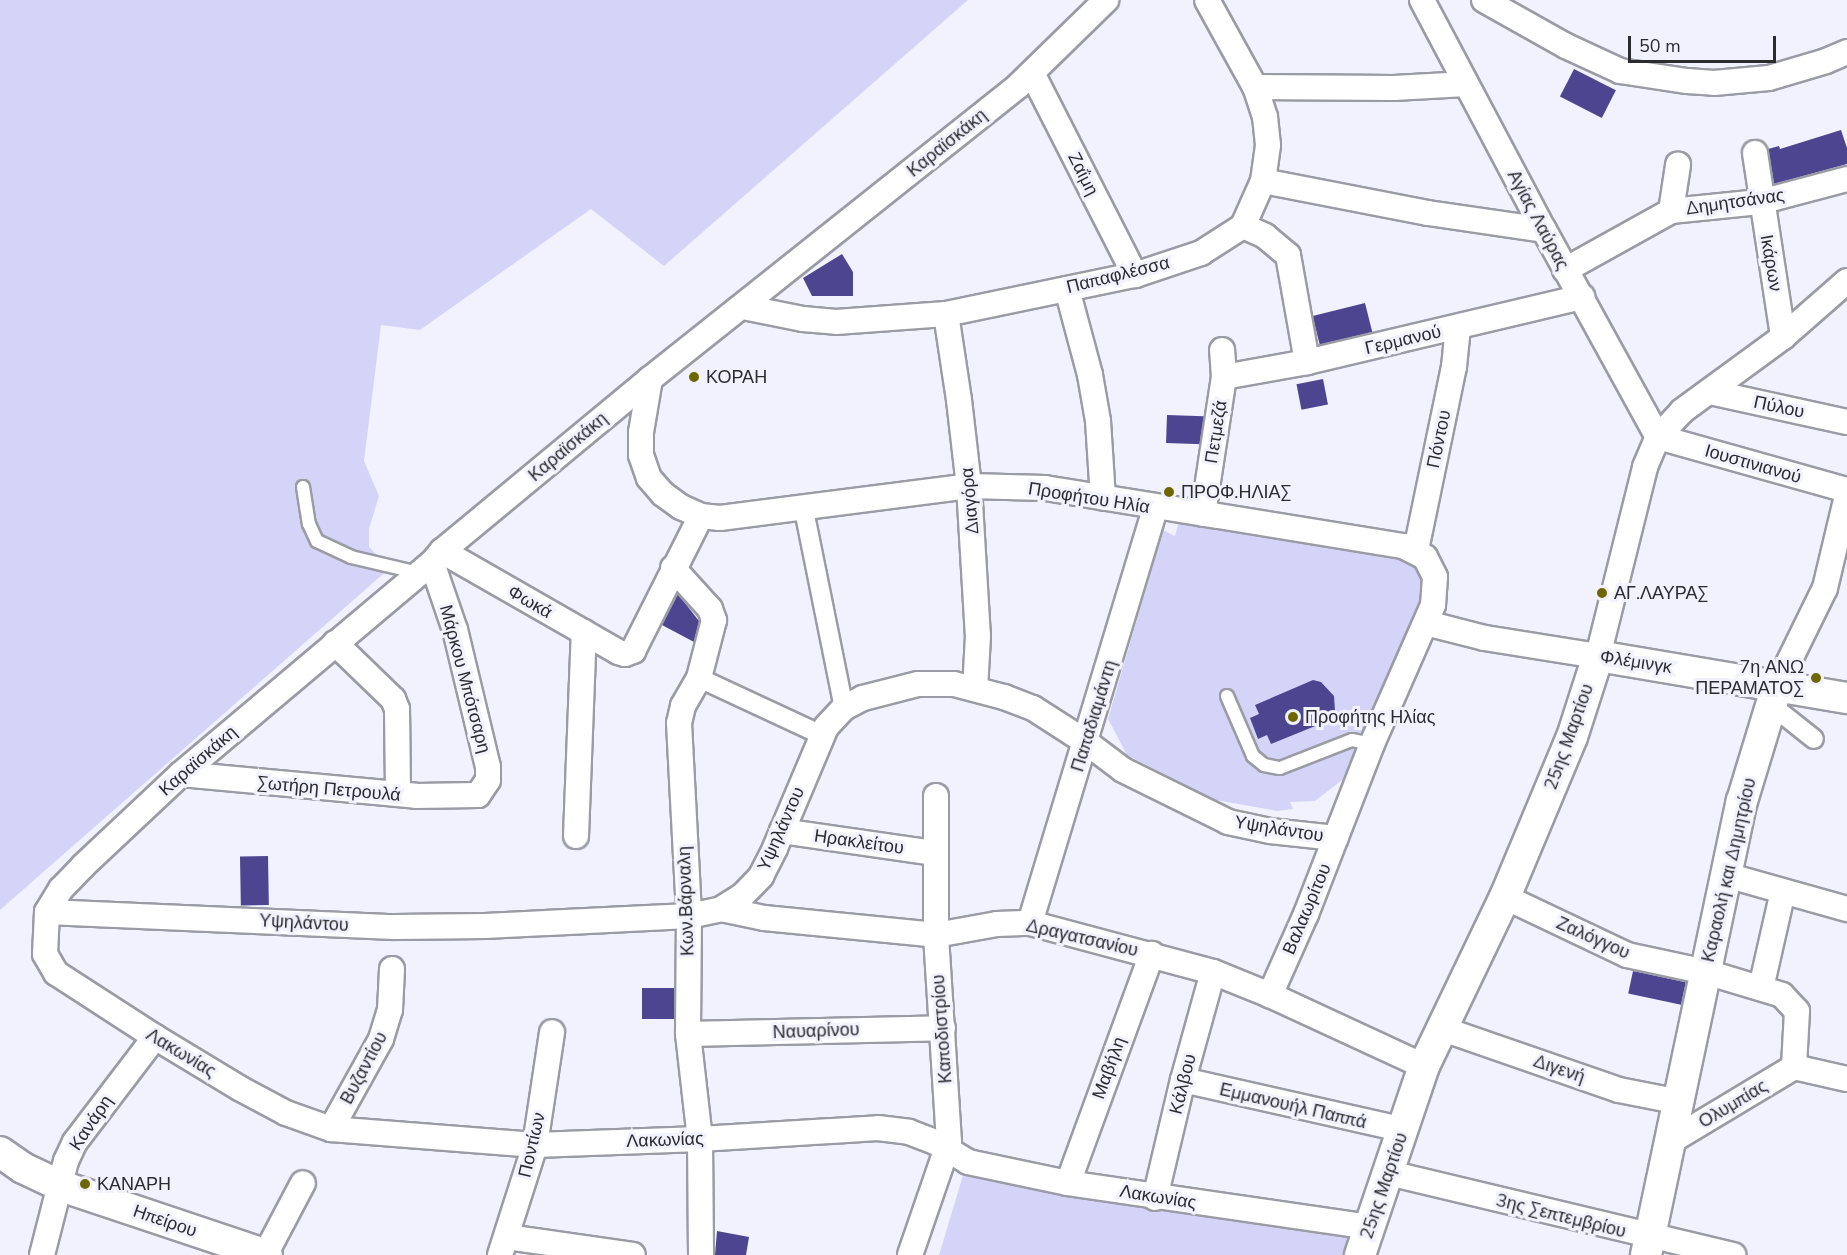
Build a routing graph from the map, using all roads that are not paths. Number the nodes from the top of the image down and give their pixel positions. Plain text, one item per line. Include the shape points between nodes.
1 (1106, 0) edge
2 (1206, 0) edge
3 (1422, 0) edge
4 (1484, 0) edge
5 (1847, 52) edge
6 (1032, 73) junction
7 (1466, 84) junction
8 (1256, 87) junction
9 (1755, 153) dead end
10 (1678, 165) dead end
11 (1847, 179) edge
12 (1263, 181) junction
13 (1760, 202) junction
14 (1671, 211) junction
15 (1243, 226) junction
16 (1544, 231) junction
17 (1565, 270) junction
18 (1135, 275) junction
19 (1847, 281) edge
20 (1066, 289) junction
21 (1582, 297) junction
22 (743, 307) junction
23 (946, 314) junction
24 (1458, 327) junction
25 (1783, 337) junction
26 (1222, 350) dead end
27 (1307, 362) junction
28 (1224, 377) junction
29 (650, 379) junction
30 (1710, 392) junction
31 (1847, 422) edge
32 (1658, 437) junction
33 (969, 486) junction
34 (303, 487) dead end
35 (1847, 490) edge
36 (1847, 496) edge
37 (1103, 498) junction
38 (803, 505) junction
39 (1155, 508) junction
40 (1203, 514) junction
41 (701, 516) junction
42 (1416, 550) junction
43 (431, 562) junction
44 (673, 568) junction
45 (1426, 623) junction
46 (584, 632) junction
47 (335, 643) junction
48 (1598, 656) junction
49 (699, 678) junction
50 (975, 688) junction
51 (1774, 695) junction
52 (1227, 696) dead end
53 (1847, 698) edge
54 (844, 708) junction
55 (822, 735) junction
56 (1814, 739) dead end
57 (1086, 742) junction
58 (1372, 744) junction
59 (181, 774) junction
60 (398, 794) junction
61 (478, 795) joint
62 (936, 796) dead end
63 (783, 831) junction
64 (576, 836) dead end
65 (1336, 838) junction
66 (935, 853) junction
67 (1726, 875) junction
68 (1783, 891) junction
69 (1505, 897) junction
70 (721, 909) junction
71 (1847, 909) edge
72 (48, 912) junction
73 (689, 916) junction
74 (1030, 923) junction
75 (936, 935) junction
76 (1152, 954) junction
77 (392, 969) dead end
78 (1213, 972) junction
79 (1706, 972) junction
80 (1761, 988) junction
81 (1270, 995) junction
82 (943, 1028) junction
83 (1440, 1029) junction
84 (552, 1032) dead end
85 (688, 1034) junction
86 (154, 1037) junction
87 (1424, 1066) junction
88 (1794, 1067) junction
89 (1847, 1079) edge
90 (1183, 1080) junction
91 (1680, 1102) junction
92 (331, 1130) junction
93 (1404, 1130) junction
94 (700, 1139) junction
95 (1671, 1141) junction
96 (535, 1145) junction
97 (946, 1150) junction
98 (0, 1152) edge
99 (1389, 1173) junction
100 (1068, 1183) junction
101 (303, 1184) dead end
102 (61, 1185) junction
103 (1155, 1198) junction
104 (1364, 1241) edge
105 (504, 1246) edge
106 (1649, 1246) edge
107 (42, 1255) edge
108 (266, 1255) edge
109 (633, 1255) edge
110 (701, 1255) edge
111 (910, 1255) edge
112 (1733, 1255) edge

1 - 6 street, Καραϊσκάκη
2 - 8 street
3 - 7 street, Αγίας Λαύρας
4 - 5 street via 1620,71 1687,81 1769,78
6 - 18 street, Ζαΐμη
6 - 22 street, Καραϊσκάκη
7 - 8 street
7 - 16 street, Αγίας Λαύρας
8 - 12 street via 1268,145
9 - 13 street, Ικάρων
10 - 14 street
11 - 13 street, Δημητσάνας
12 - 15 street
12 - 16 street
13 - 14 street, Δημητσάνας
13 - 25 street, Ικάρων
14 - 17 street, Δημητσάνας
15 - 18 street, Παπαφλέσσα via 1201,253
15 - 27 street via 1265,236 1288,255
16 - 17 street, Αγίας Λαύρας
17 - 21 street, Αγίας Λαύρας
18 - 20 street, Παπαφλέσσα
19 - 25 street, 25ης Μαρτίου
20 - 23 street, Παπαφλέσσα
20 - 37 street via 1090,375 1098,421
21 - 24 street, Γερμανού
21 - 32 street, Αγίας Λαύρας
22 - 23 street, Παπαφλέσσα via 836,322
22 - 29 street, Καραϊσκάκη
23 - 33 street, Διαγόρα
24 - 27 street, Γερμανού
24 - 42 street, Πόντου via 1454,367
25 - 30 street, 25ης Μαρτίου
26 - 28 street, Πετμεζά
27 - 28 street, Γερμανού
28 - 40 street, Πετμεζά
29 - 41 street, Προφήτου Ηλία via 641,432 641,455 649,478 663,494
29 - 43 street, Καραϊσκάκη
30 - 31 street, Πύλου
30 - 32 street, 25ης Μαρτίου via 1682,411
32 - 35 street, Ιουστινιανού
32 - 48 street, 25ης Μαρτίου via 1645,467
33 - 37 street, Προφήτου Ηλία via 1045,488
33 - 38 street, Προφήτου Ηλία
33 - 50 street, Διαγόρα via 978,636
34 - 43 lane via 309,524 317,541 351,557
36 - 51 street, Καραολή και Δημητρίου via 1825,588
37 - 39 street, Προφήτου Ηλία
38 - 41 street, Προφήτου Ηλία via 720,518
38 - 54 street
39 - 40 street, Προφήτου Ηλία
39 - 57 street, Παπαδιαμάντη
40 - 42 street, Προφήτου Ηλία
41 - 44 street
42 - 45 street via 1431,566 1435,577 1434,598
43 - 46 street, Φωκά
43 - 47 street, Καραϊσκάκη
43 - 61 street, Μάρκου Μπότσαρη via 454,630 488,767 488,780
44 - 46 street, Φωκά via 633,651 618,652
44 - 49 street, Κων.Βάρναλη via 710,609 714,620
45 - 48 street, Φλέμινγκ via 1485,639
45 - 58 street, Βαλαωρίτου
46 - 64 street
47 - 59 street, Καραϊσκάκη
47 - 60 street via 393,699 397,709
48 - 51 street, Φλέμινγκ
48 - 69 street, 25ης Μαρτίου via 1572,737
49 - 55 street
49 - 73 street, Κων.Βάρναλη via 683,706 679,723
50 - 54 street, Υψηλάντου via 918,684 863,698
50 - 57 street, Υψηλάντου via 1033,708
51 - 53 street, Φλέμινγκ
51 - 56 street
51 - 67 street, Καραολή και Δημητρίου via 1742,801
52 - 58 lane via 1253,756 1264,765 1280,768 1352,740
54 - 55 street, Υψηλάντου
55 - 63 street, Υψηλάντου
57 - 65 street, Υψηλάντου via 1123,770 1228,822
57 - 74 street, Παπαδιαμάντη
58 - 65 street, Βαλαωρίτου
59 - 60 street, Σωτήρη Πετρουλά
59 - 72 street, Καραϊσκάκη via 83,866
60 - 61 street, Σωτήρη Πετρουλά
62 - 66 street, Καποδιστρίου
63 - 66 street, Ηρακλείτου
63 - 70 street, Υψηλάντου via 761,876 742,896
65 - 81 street, Βαλαωρίτου
66 - 75 street, Καποδιστρίου
67 - 68 street
67 - 79 street, Καραολή και Δημητρίου
68 - 71 street
68 - 80 street
69 - 79 street, Ζαλόγγου via 1627,955
69 - 83 street, 25ης Μαρτίου
70 - 73 street, Υψηλάντου
70 - 75 street, Δραγατσανίου via 764,918
72 - 73 street, Υψηλάντου via 394,927
72 - 86 street, Λακωνίας via 45,954 49,965
73 - 85 street, Κων.Βάρναλη
74 - 75 street, Δραγατσανίου via 997,924
74 - 76 street, Δραγατσανίου
75 - 82 street, Καποδιστρίου
76 - 78 street, Δραγατσανίου
76 - 100 street, Μαβήλη
77 - 92 street, Βυζαντίου via 390,1010 381,1039
78 - 81 street, Δραγατσανίου
78 - 90 street, Κάλβου
79 - 80 street, Ζαλόγγου
79 - 91 street, Καραολή και Δημητρίου
80 - 88 street, Ζαλόγγου via 1782,995 1797,1011
81 - 87 street, Δραγατσανίου
82 - 85 street, Ναυαρίνου
82 - 97 street, Καποδιστρίου via 949,1142
83 - 87 street, 25ης Μαρτίου
83 - 91 street, Διγενή via 1619,1090
84 - 96 street, Ποντίων
85 - 94 street, Κων.Βάρναλη
86 - 92 street, Λακωνίας via 286,1113
86 - 102 street, Κανάρη via 75,1142
87 - 93 street, 25ης Μαρτίου
88 - 89 street
88 - 95 street, Ολυμπίας
90 - 93 street, Εμμανουήλ Παππά
90 - 103 street, Κάλβου
91 - 95 street, Καραολή και Δημητρίου
92 - 96 street, Λακωνίας
93 - 99 street, 25ης Μαρτίου
94 - 96 street, Λακωνίας
94 - 97 street, Λακωνίας via 878,1128 909,1132
94 - 110 street, Κων.Βάρναλη
95 - 106 street, Καραολή και Δημητρίου
96 - 105 street, Ποντίων
97 - 100 street, Λακωνίας via 968,1162
97 - 111 street, Καποδιστρίου
98 - 102 street, Ηπείρου via 23,1168
99 - 104 street, 25ης Μαρτίου
99 - 106 street, 3ης Σεπτεμβρίου
100 - 103 street, Λακωνίας
101 - 108 street
102 - 107 street, Κανάρη
102 - 108 street, Ηπείρου
103 - 104 street, Λακωνίας
105 - 109 street
106 - 112 street, 3ης Σεπτεμβρίου

